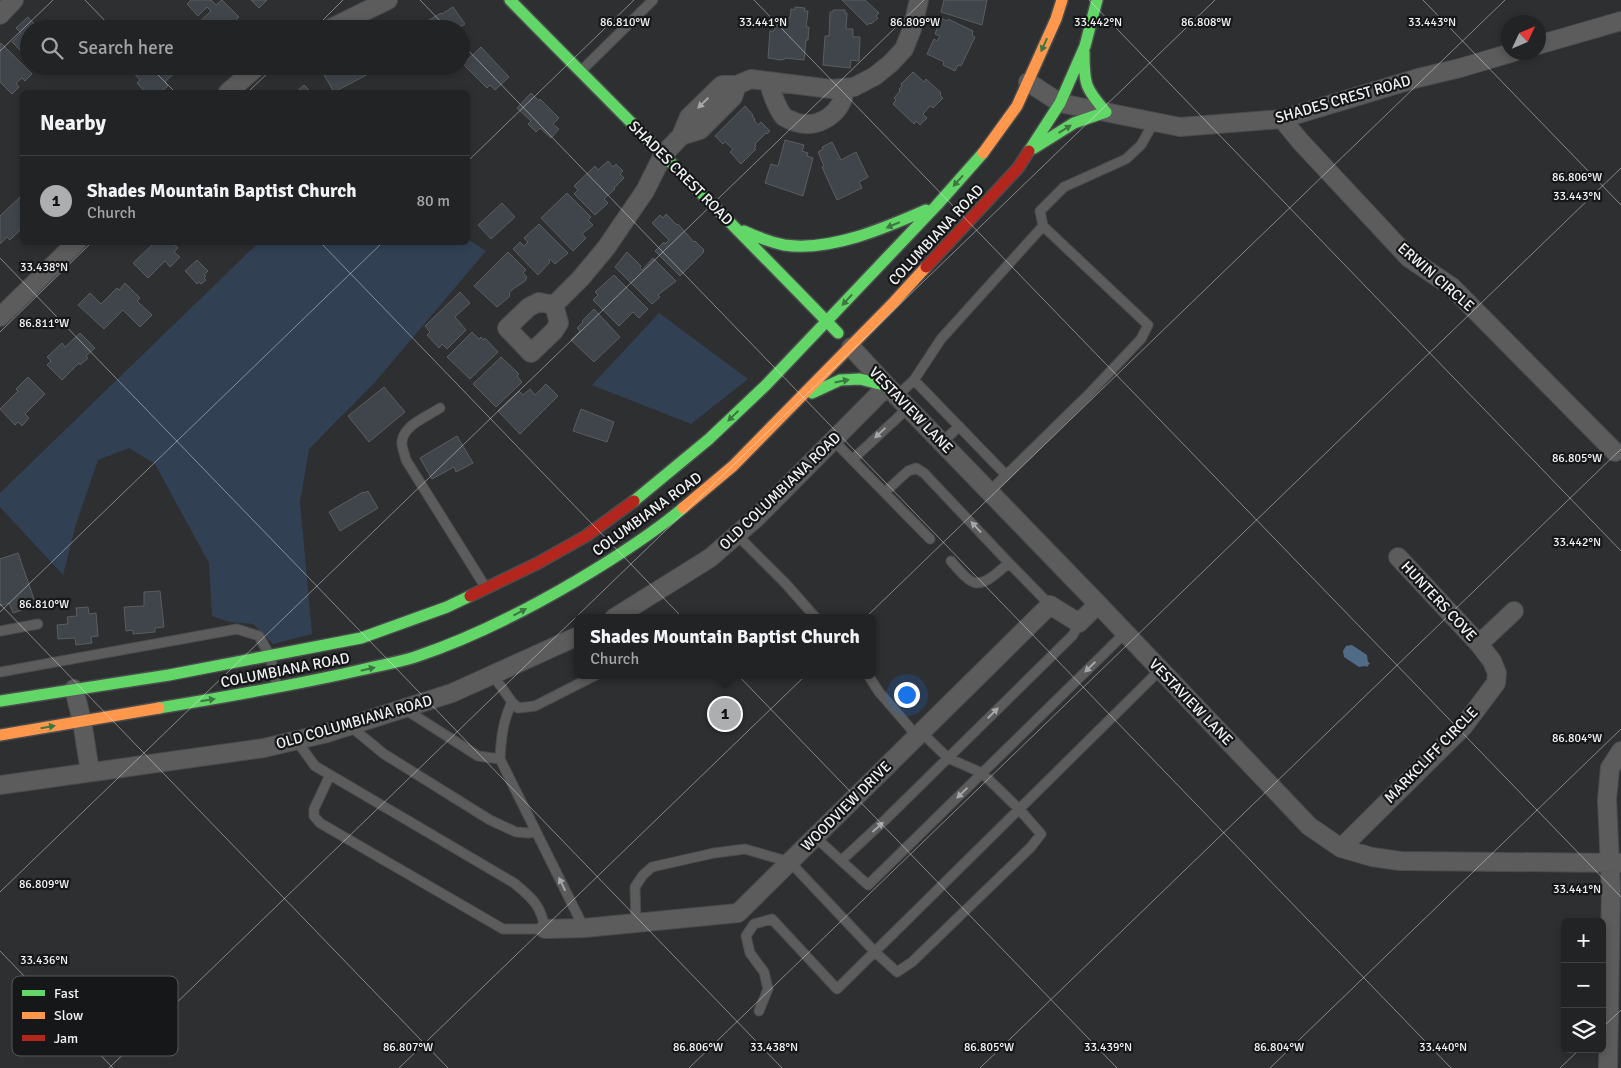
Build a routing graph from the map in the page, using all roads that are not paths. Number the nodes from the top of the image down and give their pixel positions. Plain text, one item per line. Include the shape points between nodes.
1 (14, 0) edge
2 (388, 0) edge
3 (510, 0) edge
4 (653, 0) edge
5 (919, 0) edge
6 (1062, 0) edge
7 (1097, 0) edge
8 (0, 15) edge
9 (347, 20) edge
10 (1621, 21) edge
11 (1546, 43) edge
12 (1085, 46) junction
13 (1501, 56) edge
14 (580, 72) junction
15 (248, 75) edge
16 (768, 81) junction
17 (1028, 82) junction
18 (846, 88) junction
19 (230, 90) edge
20 (1060, 103) junction
21 (1106, 112) junction
22 (1282, 119) junction
23 (1154, 122) junction
24 (1028, 152) junction
25 (663, 155) junction
26 (937, 205) junction
27 (1043, 226) junction
28 (737, 228) junction
29 (73, 245) edge
30 (554, 305) dead end
31 (0, 317) edge
32 (827, 321) junction
33 (851, 347) junction
34 (914, 380) junction
35 (897, 396) junction
36 (801, 399) junction
37 (440, 408) dead end
38 (959, 426) junction
39 (833, 440) junction
40 (942, 443) junction
41 (1615, 452) dead end
42 (853, 459) junction
43 (1006, 475) junction
44 (885, 492) junction
45 (989, 492) junction
46 (737, 535) junction
47 (930, 539) dead end
48 (1398, 557) dead end
49 (951, 562) dead end
50 (1009, 563) junction
51 (489, 593) junction
52 (1098, 604) junction
53 (1050, 605) junction
54 (1514, 611) dead end
55 (622, 614) edge
56 (812, 614) edge
57 (38, 624) dead end
58 (1076, 629) junction
59 (0, 631) edge
60 (1125, 633) junction
61 (574, 638) edge
62 (1479, 644) junction
63 (270, 656) junction
64 (1160, 670) junction
65 (0, 672) edge
66 (492, 674) junction
67 (588, 679) edge
68 (871, 679) edge
69 (277, 687) junction
70 (74, 689) junction
71 (0, 701) edge
72 (512, 702) junction
73 (403, 708) junction
74 (82, 721) junction
75 (349, 726) junction
76 (919, 734) junction
77 (0, 735) edge
78 (296, 740) junction
79 (1621, 751) edge
80 (500, 758) junction
81 (948, 758) junction
82 (90, 772) junction
83 (982, 774) junction
84 (330, 775) junction
85 (0, 785) edge
86 (1019, 809) junction
87 (535, 831) junction
88 (815, 837) junction
89 (1341, 848) junction
90 (842, 860) junction
91 (790, 862) junction
92 (1615, 863) edge
93 (636, 923) junction
94 (584, 928) junction
95 (544, 929) junction
96 (875, 952) junction
97 (759, 1011) dead end
98 (1608, 1068) edge

1 - 8 street
2 - 9 street
3 - 14 main road, SHADES CREST ROAD
4 - 14 lane
5 - 18 street via 904,49 874,76
6 -> 17 main road, COLUMBIANA ROAD
7 - 12 main road, COLUMBIANA ROAD
10 - 11 street
12 - 20 main road, COLUMBIANA ROAD
12 - 21 main road via 1084,79 1092,96
13 - 22 street, SHADES CREST ROAD
14 - 25 main road, SHADES CREST ROAD
15 - 19 street
16 - 18 street
16 - 18 street via 786,118 801,124 830,118 845,96
16 - 25 street via 751,79 737,85 722,85 689,117 681,136
17 - 20 street, SHADES CREST ROAD
17 -> 26 main road, COLUMBIANA ROAD via 1017,106 987,149
20 - 21 street, SHADES CREST ROAD
20 - 24 main road, COLUMBIANA ROAD
21 - 23 street, SHADES CREST ROAD
24 -> 21 main road via 1074,123
22 - 23 street, SHADES CREST ROAD via 1180,127
22 - 41 street, ERWIN CIRCLE via 1409,258 1452,287
23 - 27 lane via 1141,145 1126,159 1064,187 1040,211
24 - 33 main road, COLUMBIANA ROAD via 1018,168
25 - 28 main road, SHADES CREST ROAD
25 - 30 street via 646,191 606,248
26 -> 28 main road via 843,242 782,245
26 -> 32 main road, COLUMBIANA ROAD
27 - 34 lane via 942,339
27 - 43 lane via 1148,325 1141,339 1115,367
28 - 32 main road, SHADES CREST ROAD
29 - 31 street
32 - 33 main road, SHADES CREST ROAD
32 -> 51 main road, COLUMBIANA ROAD via 712,443 586,536
33 - 35 street, VESTAVIEW LANE
33 - 36 main road, COLUMBIANA ROAD
34 - 35 lane
34 - 38 lane
36 -> 35 main road via 840,380 860,379
35 - 39 street, OLD COLUMBIANA ROAD
35 - 40 street, VESTAVIEW LANE
35 -> 42 lane
69 -> 36 main road, COLUMBIANA ROAD via 414,657 462,639 500,617 555,593 645,538 684,508
37 - 51 lane via 411,426 401,442 406,460
38 - 40 lane
38 - 43 lane
39 - 42 lane
39 - 46 street, OLD COLUMBIANA ROAD
40 - 45 street, VESTAVIEW LANE
42 - 44 lane
43 - 45 lane
44 - 47 lane
50 -> 44 lane via 916,468 908,471
45 - 52 street, VESTAVIEW LANE
46 - 55 street, OLD COLUMBIANA ROAD via 710,558
46 - 56 lane
48 - 62 street, HUNTERS COVE
49 - 50 lane via 972,582 979,583
50 - 53 lane
51 - 63 main road, COLUMBIANA ROAD via 361,638
52 - 58 street
52 - 60 street, VESTAVIEW LANE
53 - 58 street
53 - 76 street, WOODVIEW DRIVE
54 - 62 street
57 - 59 lane
81 -> 58 lane
60 - 64 street, VESTAVIEW LANE
60 -> 83 lane
61 - 66 street, OLD COLUMBIANA ROAD
62 - 89 street, MARKCLIFF CIRCLE via 1492,660 1497,673 1496,682 1463,727
63 - 65 lane via 259,636 237,629
63 - 69 lane
63 - 70 main road, COLUMBIANA ROAD
64 - 86 lane
64 - 89 street, VESTAVIEW LANE via 1308,826
66 - 72 lane
66 - 73 street, OLD COLUMBIANA ROAD via 452,693
67 - 72 lane via 534,706 518,708
68 - 76 lane
74 -> 69 main road, COLUMBIANA ROAD
70 - 71 main road, COLUMBIANA ROAD
70 - 74 street
72 - 80 lane via 501,739
73 - 75 street, OLD COLUMBIANA ROAD
73 - 80 lane via 478,756
77 -> 74 main road, COLUMBIANA ROAD
74 - 82 street
75 - 78 street, OLD COLUMBIANA ROAD
75 - 87 lane via 384,754 490,820 516,832
76 - 81 lane
76 - 88 street, WOODVIEW DRIVE
78 - 82 street, OLD COLUMBIANA ROAD via 264,748
78 - 84 lane via 315,766
79 - 92 street via 1610,768 1607,799
80 - 87 lane
81 - 83 lane
90 -> 81 lane
82 - 85 street, OLD COLUMBIANA ROAD
83 - 86 lane
83 -> 90 lane via 868,885
84 - 95 lane via 514,883 539,906
84 - 95 lane via 314,809 314,816 320,823 503,929
86 - 96 lane
86 - 96 lane via 1041,834 1031,846 912,962 897,972
94 -> 87 lane
88 - 90 lane
88 - 91 street, WOODVIEW DRIVE
89 - 92 street, VESTAVIEW LANE via 1400,861
91 - 93 street, WOODVIEW DRIVE via 738,913
91 - 93 lane via 745,850 714,853 652,868 635,887
91 - 96 lane
92 - 98 street via 1611,891
93 - 94 street, WOODVIEW DRIVE
94 - 95 street, WOODVIEW DRIVE
96 - 97 lane via 837,989 772,920 754,924 746,936 750,953 764,972 768,989

